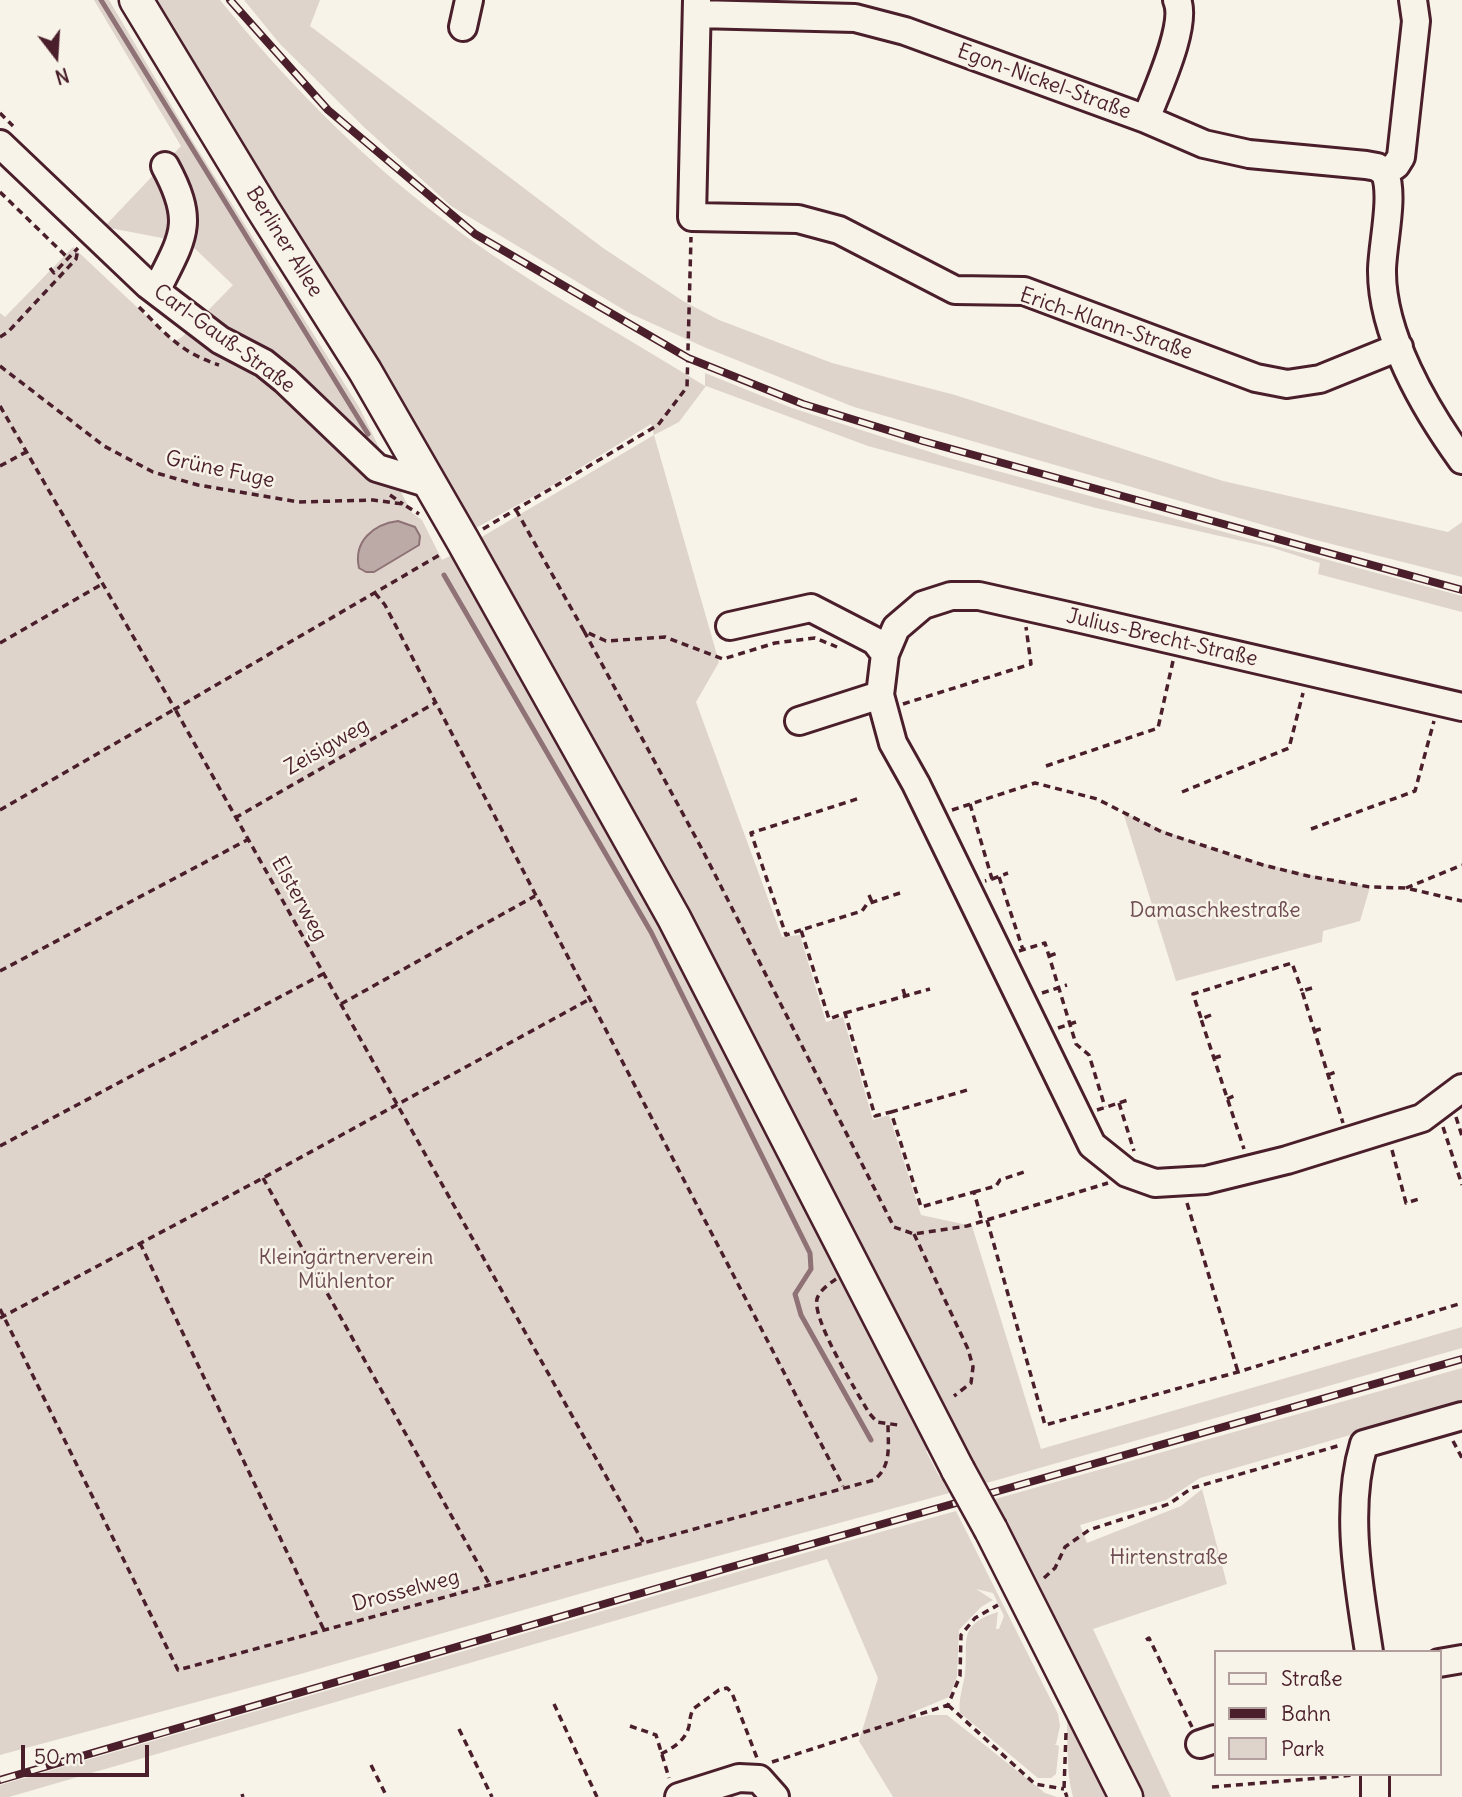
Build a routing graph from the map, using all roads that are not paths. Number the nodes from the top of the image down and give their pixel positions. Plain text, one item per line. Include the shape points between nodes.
1 (136, 0) edge
2 (469, 0) edge
3 (1177, 0) edge
4 (1413, 0) edge
5 (697, 7) edge
6 (463, 27) dead end
7 (1146, 119) junction
8 (0, 144) edge
9 (165, 166) dead end
10 (1385, 173) junction
11 (156, 291) junction
12 (1399, 347) junction
13 (1462, 460) edge
14 (430, 484) junction
15 (730, 626) dead end
16 (885, 654) junction
17 (882, 703) junction
18 (1451, 704) edge
19 (799, 721) dead end
20 (1462, 1088) edge
21 (1462, 1416) edge
22 (1369, 1650) edge
23 (1462, 1659) edge
24 (1441, 1664) edge
25 (1375, 1776) edge
26 (765, 1781) edge
27 (675, 1792) edge
28 (1126, 1797) edge
29 (1375, 1797) edge

1 - 14 main road, Berliner Allee
2 - 6 street
3 - 7 street via 1180,28
4 - 10 street via 1416,21 1401,157
5 - 7 street, Egon-Nickel-Straße via 855,18 905,31
5 - 12 street, Erich-Klann-Straße via 692,217 798,219 818,224 839,230 956,290 1024,291 1256,378 1287,384 1320,379
7 - 10 street, Egon-Nickel-Straße via 1226,150 1366,165
8 - 11 street, Carl-Gauß-Straße
9 - 11 street via 183,203 185,220 181,241
10 - 12 street via 1390,189 1382,271
11 - 14 street, Carl-Gauß-Straße via 219,340 275,371 377,468
12 - 13 street via 1435,423
14 - 28 main road, Berliner Allee, bridge via 453,547 674,918
15 - 16 street via 811,608 875,641
16 - 17 street
16 - 18 street, Julius-Brecht-Straße via 896,628 923,606 951,596 979,596
17 - 19 street
17 - 20 street via 893,743 967,888 1012,954 1021,999 1092,1145 1135,1176 1154,1183 1181,1182 1251,1170 1422,1118
21 - 22 street via 1364,1444 1356,1468 1354,1528
23 - 24 street
25 - 29 street
26 - 27 street via 738,1778

